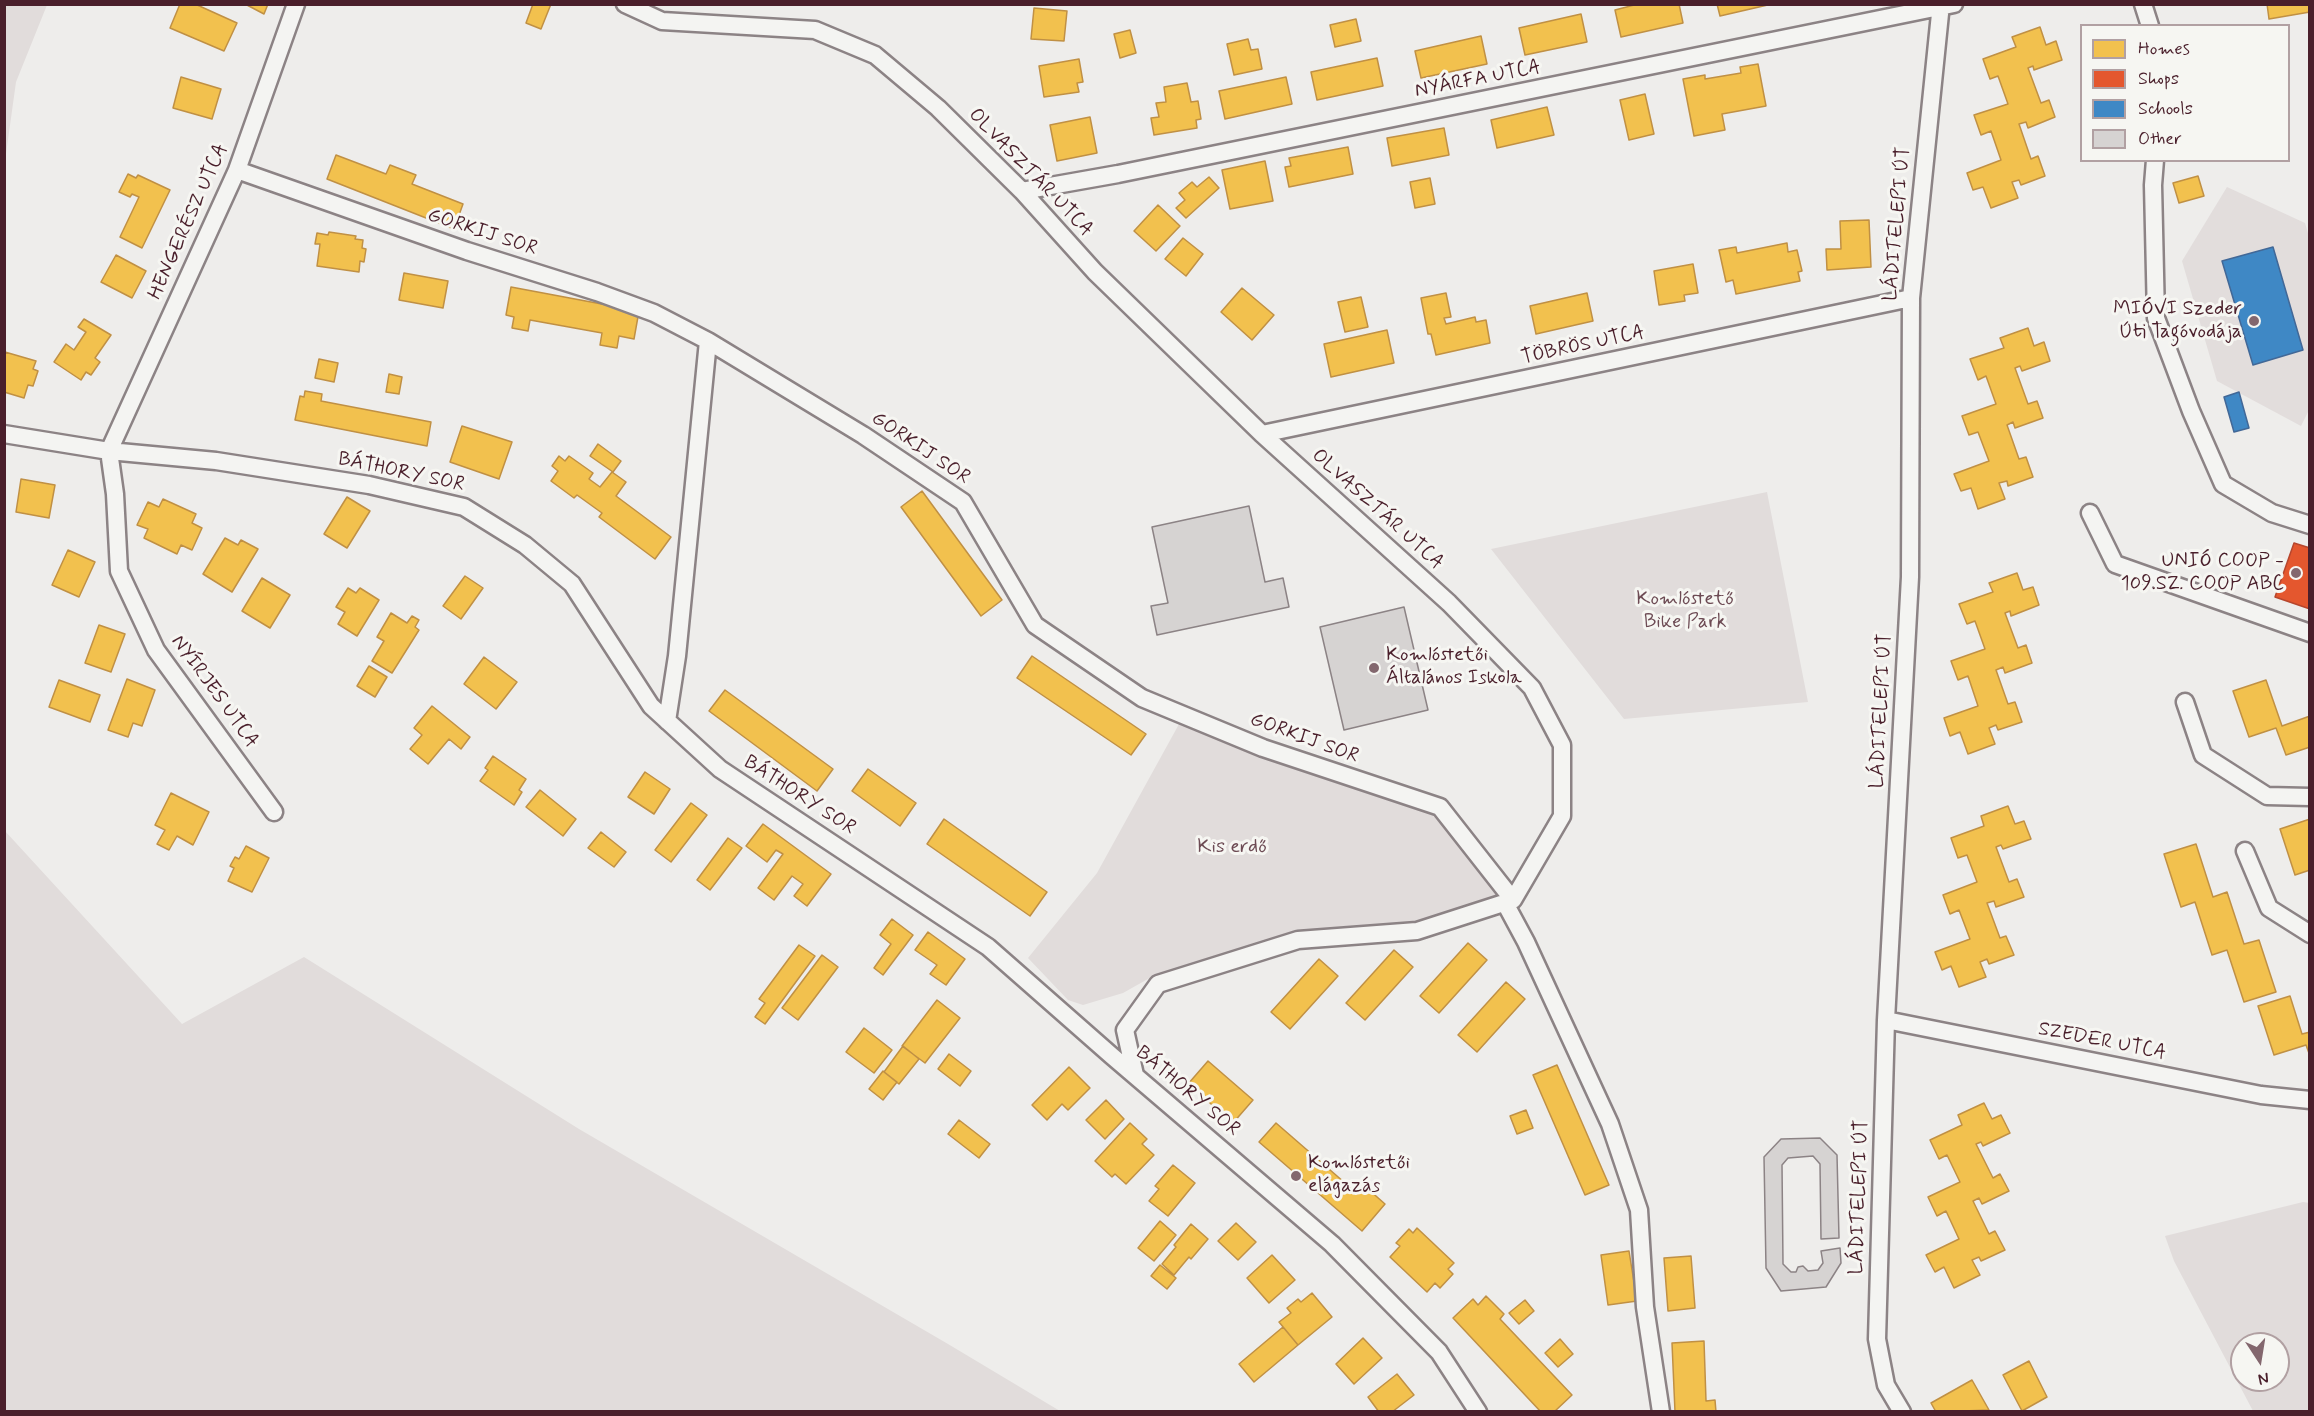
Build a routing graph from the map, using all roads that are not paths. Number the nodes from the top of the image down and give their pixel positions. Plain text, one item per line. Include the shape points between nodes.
1 (296, 4) edge
2 (625, 4) edge
3 (2144, 4) edge
4 (1945, 6) edge
5 (2149, 24) edge
6 (2155, 162) edge
7 (237, 170) junction
8 (1022, 191) junction
9 (1911, 298) junction
10 (708, 342) junction
11 (4, 434) edge
12 (1262, 434) junction
13 (109, 450) junction
14 (2090, 513) dead end
15 (2310, 525) edge
16 (2310, 633) edge
17 (2185, 702) dead end
18 (667, 721) junction
19 (2310, 797) edge
20 (274, 812) dead end
21 (2245, 851) dead end
22 (1509, 902) junction
23 (2310, 934) edge
24 (1886, 1020) junction
25 (1135, 1075) junction
26 (2310, 1100) edge
27 (1478, 1412) edge
28 (1661, 1412) edge
29 (1902, 1412) edge

1 - 7 street, HENGERÉSZ UTCA
2 - 8 street, OLVASZTÁR UTCA via 662,21 815,30 875,55 938,108
3 - 5 street
4 - 8 street, NYÁRFA UTCA
4 - 9 street, LÁDITELEPI ÚT
6 - 15 street via 2156,318 2191,411 2223,484 2272,513
7 - 10 street, GORKIJ SOR via 616,299 654,313
7 - 13 street, HENGERÉSZ UTCA
8 - 12 street, OLVASZTÁR UTCA via 1095,272
9 - 12 street, TÖBRÖS UTCA
9 - 24 street, LÁDITELEPI ÚT via 1910,576
10 - 18 street
10 - 22 street, GORKIJ SOR via 863,435 963,502 1035,626 1142,698 1263,748 1440,807
11 - 13 street, BÁTHORY SOR
12 - 22 street, OLVASZTÁR UTCA via 1449,603 1532,688 1562,745 1562,816
13 - 18 street, BÁTHORY SOR via 216,461 357,483 464,507 525,545 572,584 651,706
13 - 20 street, NYÍRJES UTCA via 119,571 156,650
14 - 16 street via 2115,564
17 - 19 street via 2203,755 2267,796
18 - 25 street, BÁTHORY SOR via 720,769 988,947
21 - 23 street via 2269,908
22 - 25 street via 1417,932 1298,940 1158,984 1125,1030
22 - 28 street, GORKIJ SOR via 1610,1124 1639,1210 1645,1307
24 - 26 street, SZEDER UTCA via 2249,1092
24 - 29 street, LÁDITELEPI ÚT via 1877,1339 1886,1385
25 - 27 street, BÁTHORY SOR via 1332,1244 1439,1352

